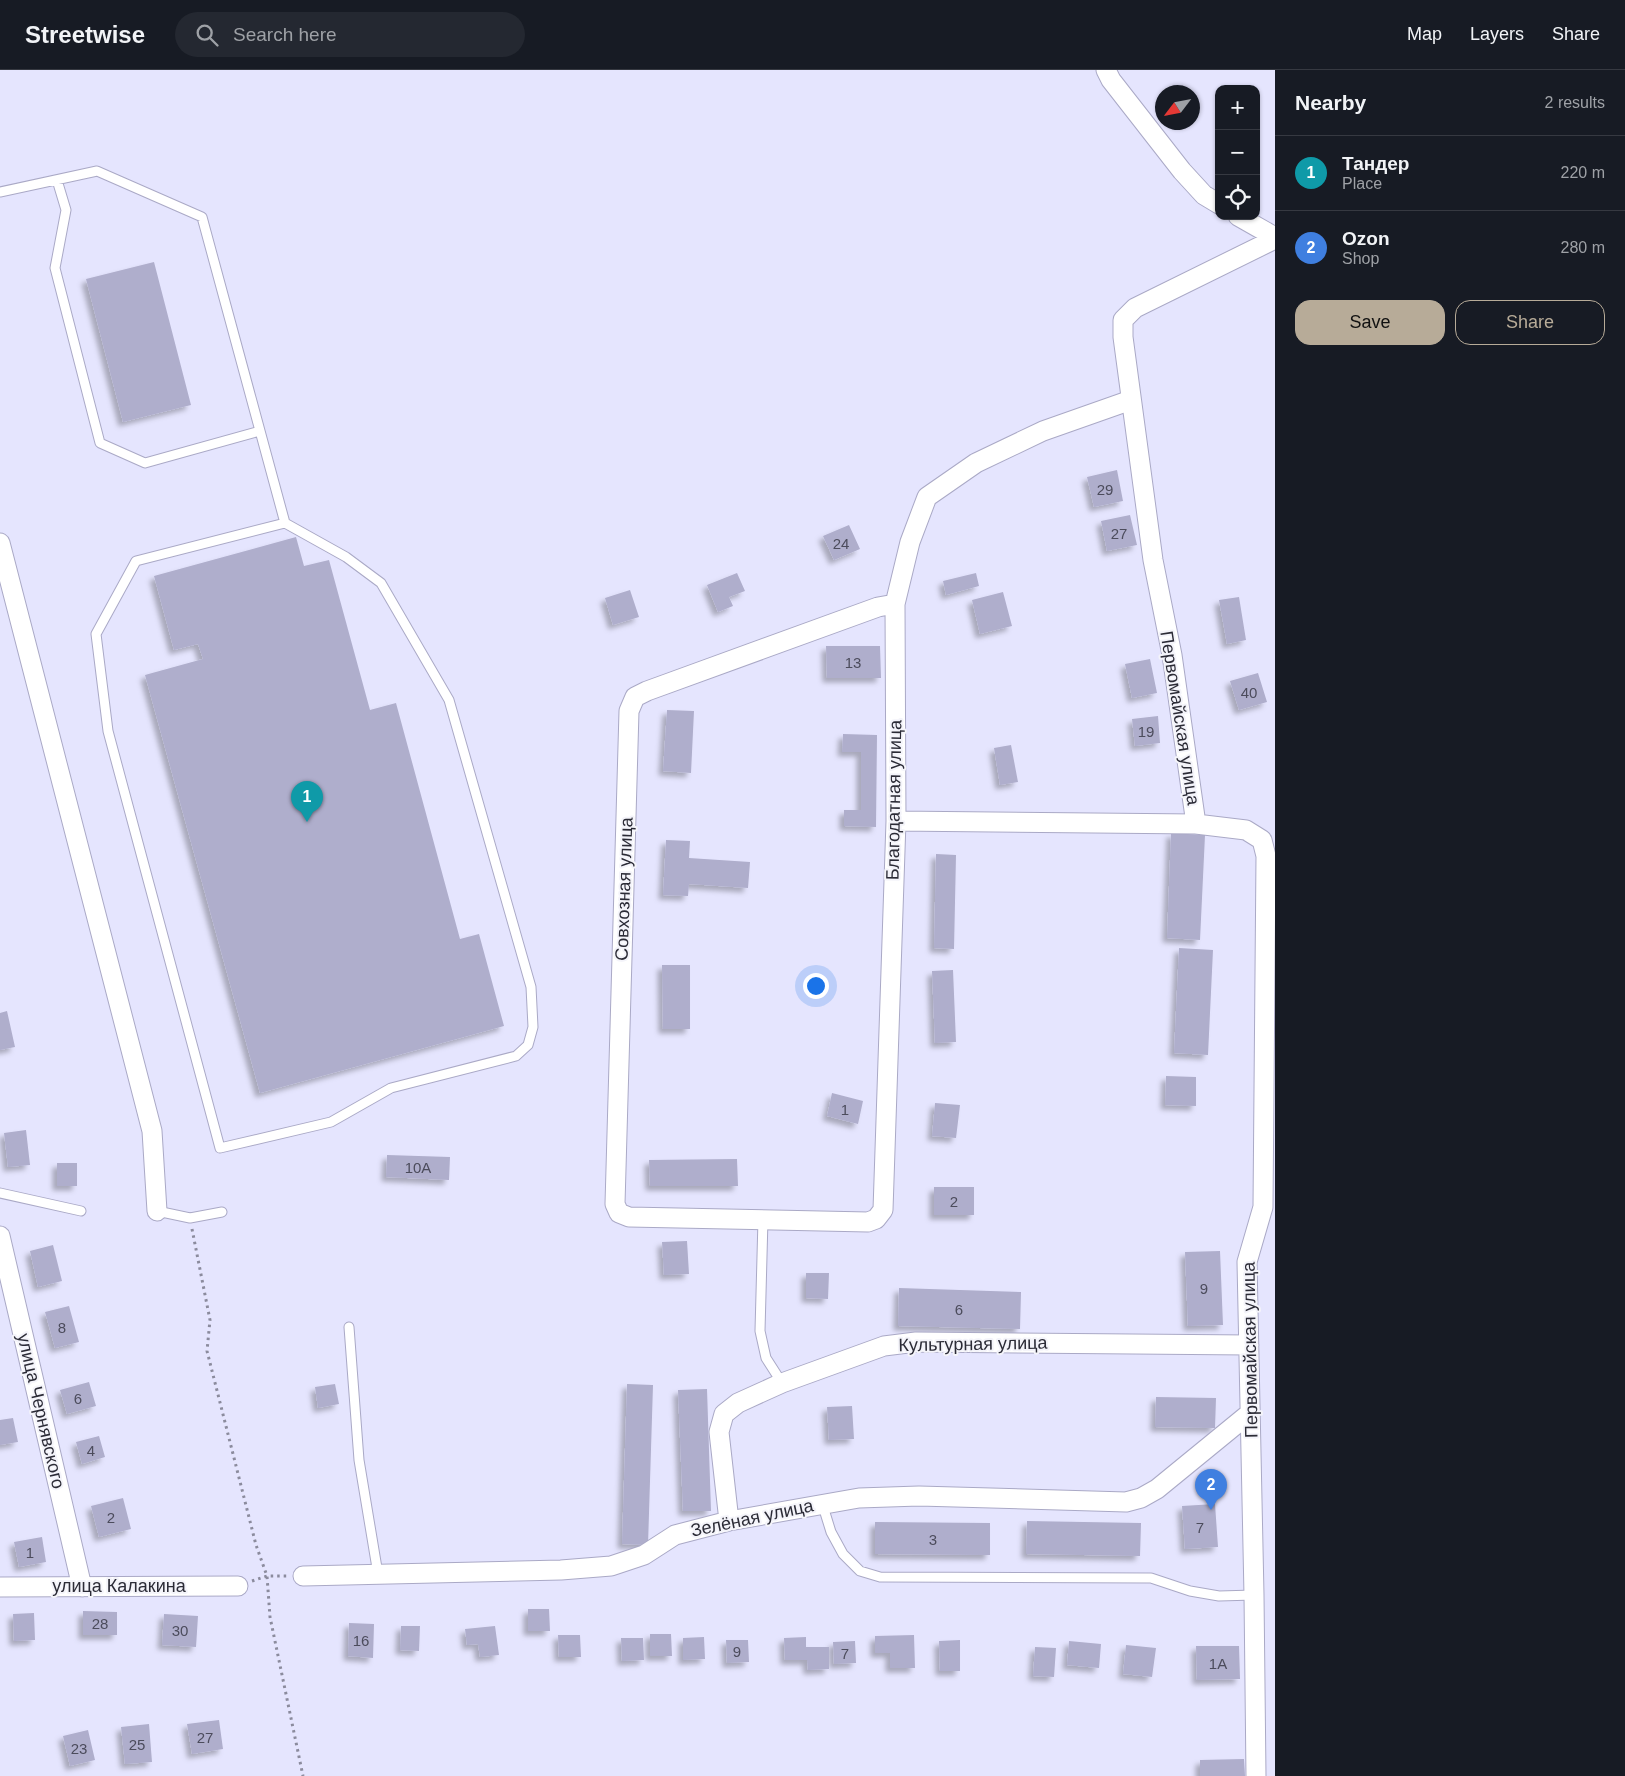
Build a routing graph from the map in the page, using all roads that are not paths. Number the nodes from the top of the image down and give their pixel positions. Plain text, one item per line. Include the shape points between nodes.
1 (1106, 70) edge
2 (58, 180) junction
3 (0, 192) edge
4 (1215, 202) edge
5 (1245, 220) edge
6 (1275, 238) edge
7 (1131, 400) junction
8 (260, 431) junction
9 (285, 522) junction
10 (0, 543) edge
11 (6, 589) edge
12 (895, 604) junction
13 (896, 821) junction
14 (1196, 824) junction
15 (0, 1193) edge
16 (1269, 1207) edge
17 (81, 1211) dead end
18 (157, 1211) joint
19 (222, 1212) dead end
20 (763, 1219) junction
21 (0, 1236) edge
22 (349, 1327) dead end
23 (1249, 1345) junction
24 (782, 1383) junction
25 (1250, 1413) junction
26 (822, 1504) junction
27 (729, 1521) junction
28 (378, 1574) junction
29 (303, 1576) road end
30 (82, 1586) junction
31 (238, 1586) road end
32 (0, 1587) edge
33 (1254, 1595) junction
34 (1256, 1776) edge

1 - 4 street via 1182,171 1204,195
2 - 3 lane
2 - 8 lane via 97,171 202,217
2 - 8 lane via 66,210 55,268 100,443 145,463
5 - 6 street
6 - 7 street, Первомайская улица via 1135,308 1123,320
7 - 12 street, Благодатная улица via 1043,431 976,463 928,497 910,542
7 - 14 street, Первомайская улица
8 - 9 lane
9 - 9 lane via 136,561 96,634 108,731 220,1148 331,1122 390,1088 516,1056 528,1045 534,1026 531,987 449,700 381,583 346,557
10 - 11 street
11 - 18 street via 152,1130
12 - 13 street, Благодатная улица
12 - 20 street, Совхозная улица via 878,607 648,691 635,697 628,711 615,1204 619,1213 629,1217
13 - 14 street
13 - 20 street, Благодатная улица via 883,1210 876,1219 868,1222
14 - 16 street, Первомайская улица via 1246,830 1262,840 1266,856
15 - 17 lane
16 - 23 street, Первомайская улица via 1247,1262
18 - 19 lane via 190,1218
20 - 24 lane via 760,1331 766,1358
21 - 30 street, улица Чернявского
22 - 28 lane via 359,1460
23 - 24 street, Культурная улица via 916,1342 884,1346
23 - 25 street, Первомайская улица
24 - 27 street, Культурная улица via 724,1414 719,1432
25 - 26 street via 1157,1489 1126,1502 919,1496 859,1498
25 - 33 street, Первомайская улица
26 - 27 street, Зелёная улица
26 - 33 lane, Зелёная улица via 831,1532 843,1554 860,1570 880,1577 1151,1578 1218,1596
27 - 28 street, Зелёная улица via 675,1535 644,1555 611,1566
28 - 29 street, Зелёная улица
30 - 31 street, улица Калакина
30 - 32 street, улица Калакина
33 - 34 street, Первомайская улица

